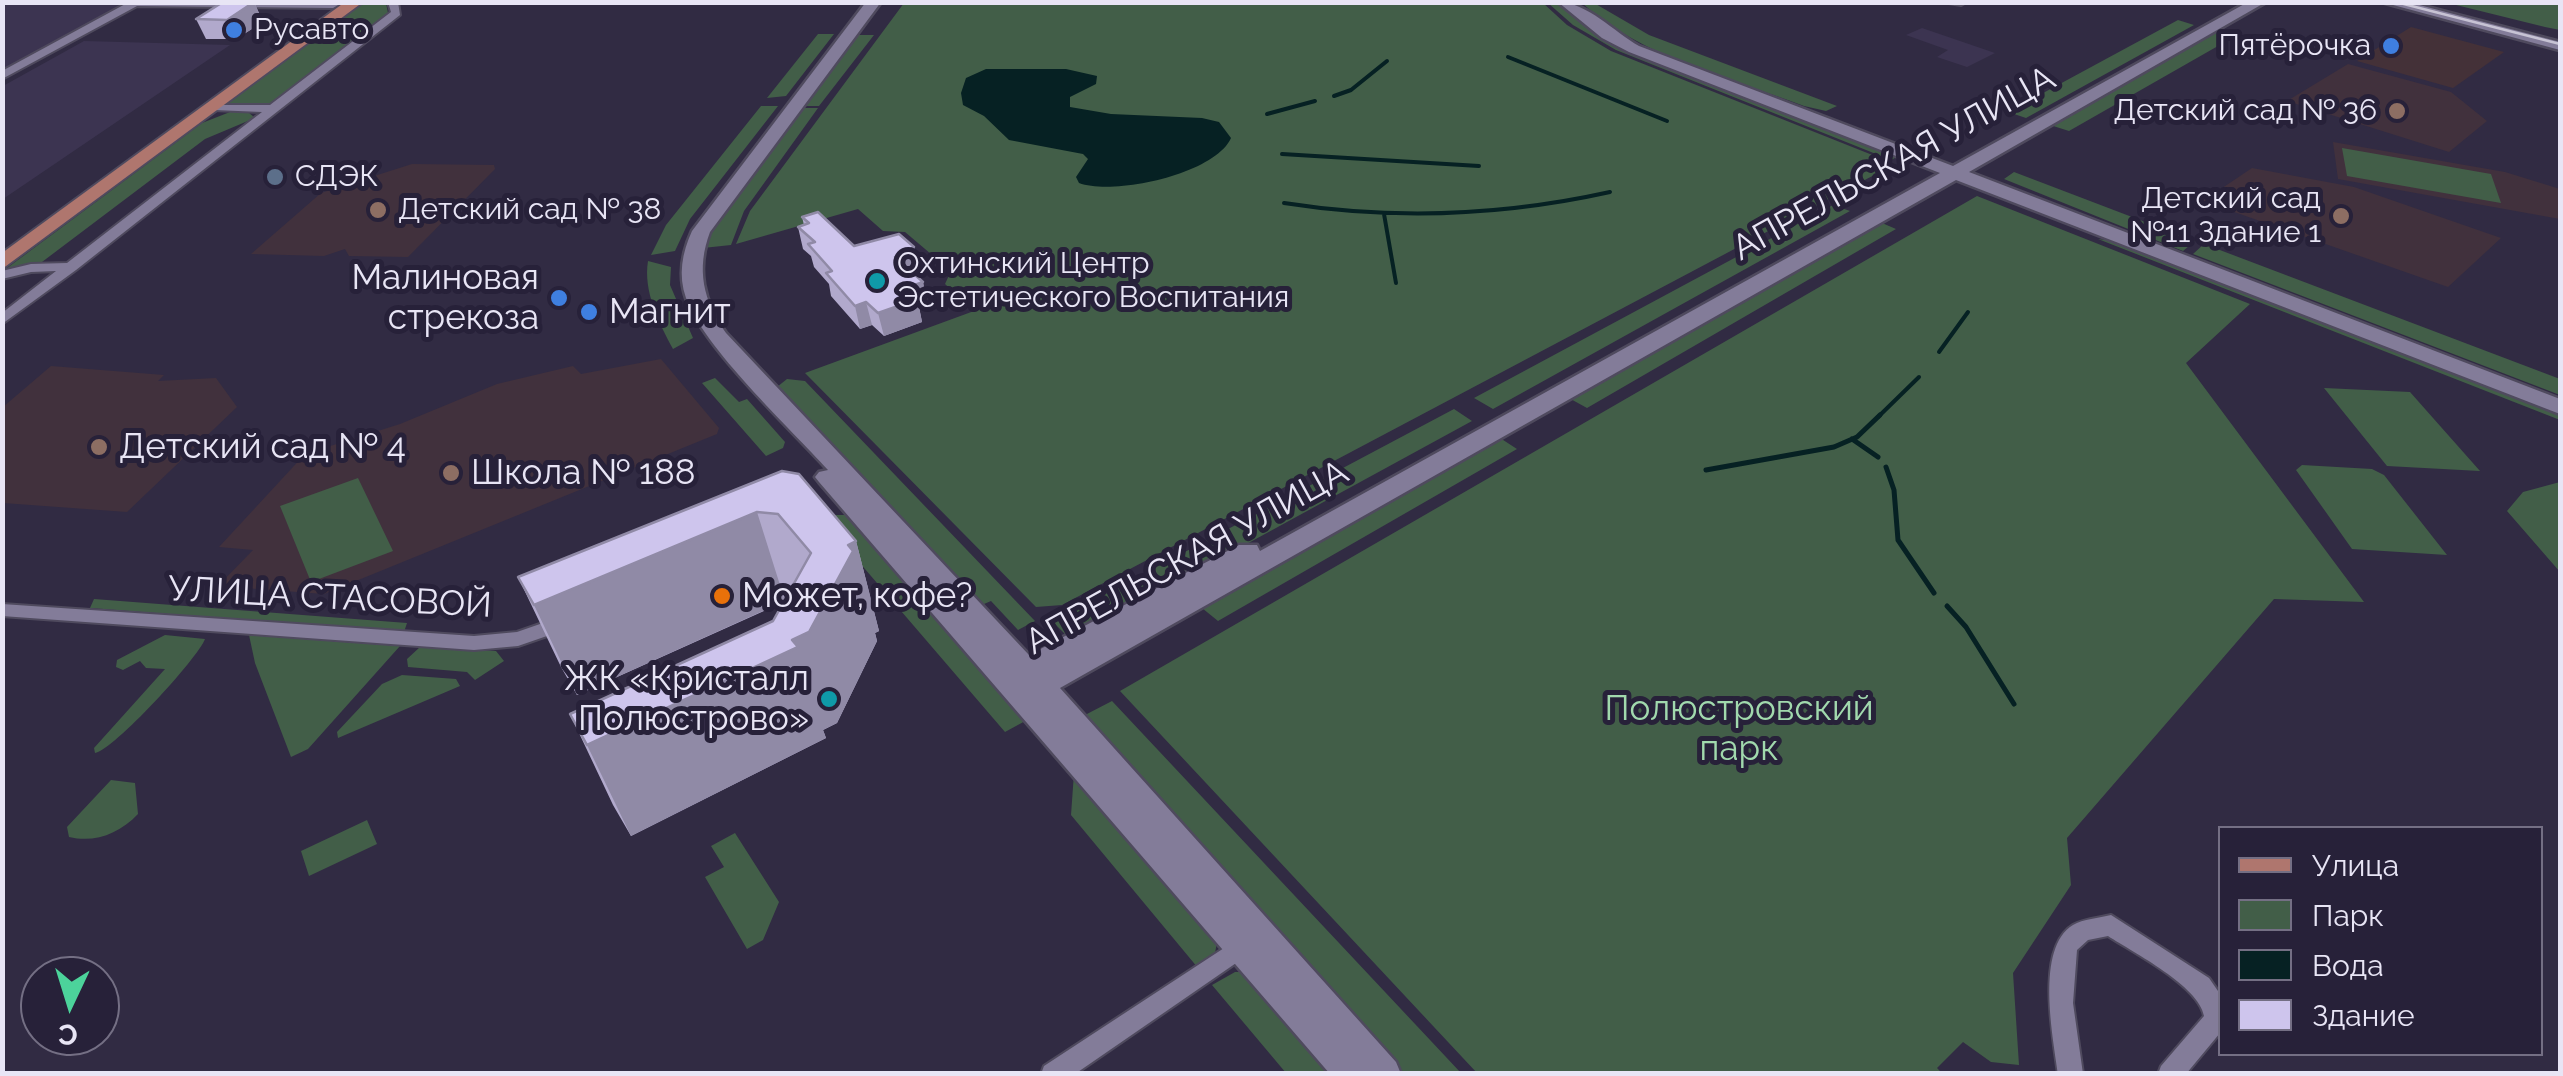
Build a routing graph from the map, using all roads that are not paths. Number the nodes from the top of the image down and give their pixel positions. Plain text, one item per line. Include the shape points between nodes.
1 (356, 2) edge
2 (392, 2) edge
3 (864, 2) edge
4 (874, 2) edge
5 (1565, 2) edge
6 (1576, 2) edge
7 (1948, 2) edge
8 (1962, 2) edge
9 (2244, 2) edge
10 (2259, 2) edge
11 (2389, 2) edge
12 (2411, 2) edge
13 (136, 3) edge
14 (335, 4) edge
15 (2560, 43) edge
16 (2, 76) edge
17 (214, 107) junction
18 (273, 109) junction
19 (1951, 168) junction
20 (2, 244) edge
21 (2, 263) edge
22 (71, 266) junction
23 (2, 275) edge
24 (2, 320) edge
25 (2560, 400) edge
26 (2560, 408) edge
27 (856, 498) junction
28 (822, 512) edge
29 (2, 610) edge
30 (582, 615) edge
31 (1027, 681) junction
32 (1250, 941) junction
33 (1053, 1074) edge
34 (1353, 1074) edge
35 (1384, 1074) edge
36 (2071, 1074) edge
37 (2170, 1074) edge

1 - 17 main road
2 - 18 street via 396,12
3 - 27 street via 697,219 680,272 689,308 710,340
4 - 27 street via 708,220 690,270 706,321
5 - 19 street via 1634,49
6 - 19 street via 1643,46
7 - 8 street
9 - 19 street, АПРЕЛЬСКАЯ УЛИЦА
10 - 19 street, АПРЕЛЬСКАЯ УЛИЦА
11 - 15 street
12 - 15 street
13 - 14 street
13 - 16 street
14 - 20 main road
17 - 18 street
17 - 21 main road
18 - 22 street
19 - 25 street
19 - 26 street
19 - 31 street, АПРЕЛЬСКАЯ УЛИЦА
22 - 23 street
22 - 24 street
27 - 28 street
27 - 31 street
29 - 30 street, УЛИЦА СТАСОВОЙ via 474,644 518,639
31 - 32 street
32 - 33 street
32 - 34 street
32 - 35 street
36 - 37 street via 2061,1004 2066,946 2081,932 2111,925 2202,986 2218,1009

